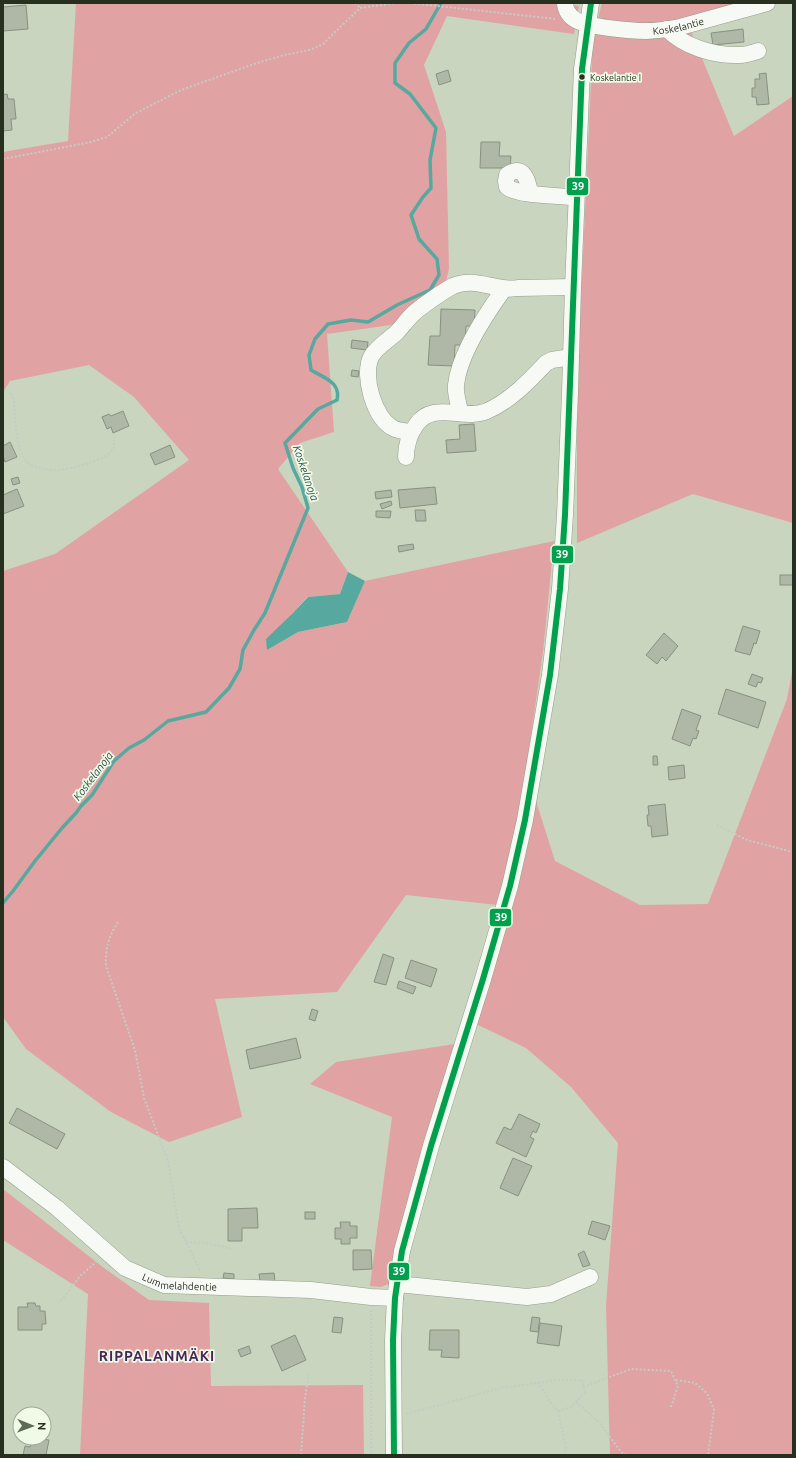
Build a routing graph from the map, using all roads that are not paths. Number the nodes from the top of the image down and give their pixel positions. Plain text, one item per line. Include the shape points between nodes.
1 (565, 3) edge
2 (591, 3) edge
3 (767, 3) edge
4 (587, 25) junction
5 (667, 29) junction
6 (758, 51) dead end
7 (530, 193) dead end
8 (576, 198) junction
9 (572, 287) junction
10 (504, 289) junction
11 (571, 357) junction
12 (460, 413) junction
13 (411, 432) junction
14 (406, 457) dead end
15 (3, 1167) edge
16 (590, 1277) dead end
17 (396, 1291) junction
18 (394, 1455) edge

1 - 4 street via 570,15
2 - 4 street
3 - 5 street, Koskelantie
4 - 5 street, Koskelantie via 646,31
4 - 8 street via 582,69
5 - 6 street via 675,37 711,52 742,55
7 - 8 street
8 - 9 street
9 - 10 street
9 - 11 street
10 - 12 street via 479,326 460,368 456,385
10 - 13 street via 464,282 452,286 412,315 371,357 369,384 374,404 382,418 393,428
11 - 12 street via 546,363 512,395 486,412
11 - 17 street via 560,589 550,675 526,813 510,886 414,1206 402,1251
12 - 13 street via 428,414 418,421
13 - 14 street
15 - 17 street, Lummelahdentie via 56,1208 125,1268 164,1285 311,1290 371,1297
16 - 17 street, Lummelahdentie via 551,1294 526,1297
17 - 18 street via 393,1340

